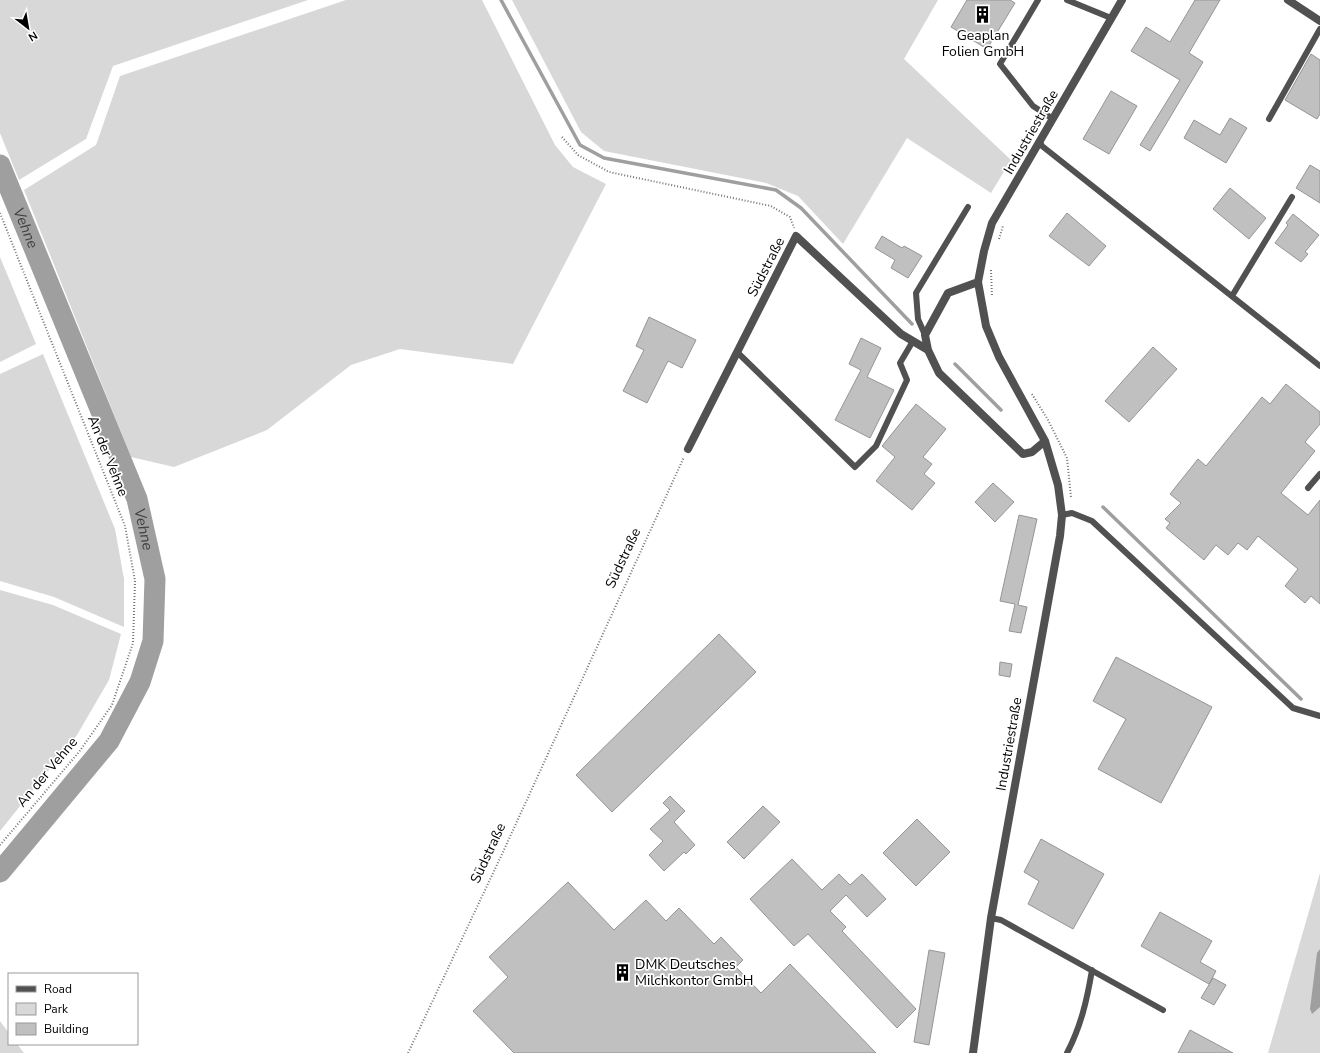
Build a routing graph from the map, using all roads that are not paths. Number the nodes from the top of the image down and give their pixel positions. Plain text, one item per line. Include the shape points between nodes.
1 (1038, 0) edge
2 (1067, 0) edge
3 (1122, 0) edge
4 (1288, 0) edge
5 (1111, 18) junction
6 (1320, 22) edge
7 (1320, 29) edge
8 (1053, 119) junction
9 (1269, 119) dead end
10 (1040, 142) junction
11 (1292, 197) dead end
12 (968, 207) dead end
13 (978, 282) junction
14 (1232, 296) junction
15 (925, 335) junction
16 (913, 341) junction
17 (928, 350) junction
18 (737, 352) junction
19 (1320, 366) edge
20 (1045, 441) junction
21 (688, 449) road end
22 (1320, 474) edge
23 (1308, 488) dead end
24 (1062, 515) junction
25 (1320, 716) edge
26 (991, 918) junction
27 (1092, 970) junction
28 (1163, 1010) dead end
29 (972, 1053) edge
30 (1067, 1053) edge

1 - 8 lane via 1000,64 1033,106
2 - 5 lane
3 - 5 street, Industriestraße
4 - 6 street
5 - 8 street, Industriestraße
7 - 9 lane
8 - 10 street, Industriestraße
10 - 13 street, Industriestraße via 992,223
10 - 14 lane
11 - 14 lane
12 - 15 lane via 916,293 918,319
13 - 15 street via 948,293
13 - 20 street, Industriestraße via 986,326 999,357
14 - 19 lane
15 - 17 street
16 - 17 street, Südstraße
16 - 18 street, Südstraße via 902,334 796,236
16 - 18 lane via 900,363 907,380 876,446 855,467
17 - 20 street via 939,373 1023,454 1032,452
18 - 21 street, Südstraße
20 - 24 street, Industriestraße via 1058,485
22 - 23 lane
24 - 25 lane via 1072,513 1092,521 1293,708
24 - 26 street, Industriestraße
26 - 27 lane via 1001,920
26 - 29 street, Industriestraße
27 - 28 lane
27 - 30 lane via 1086,1007

